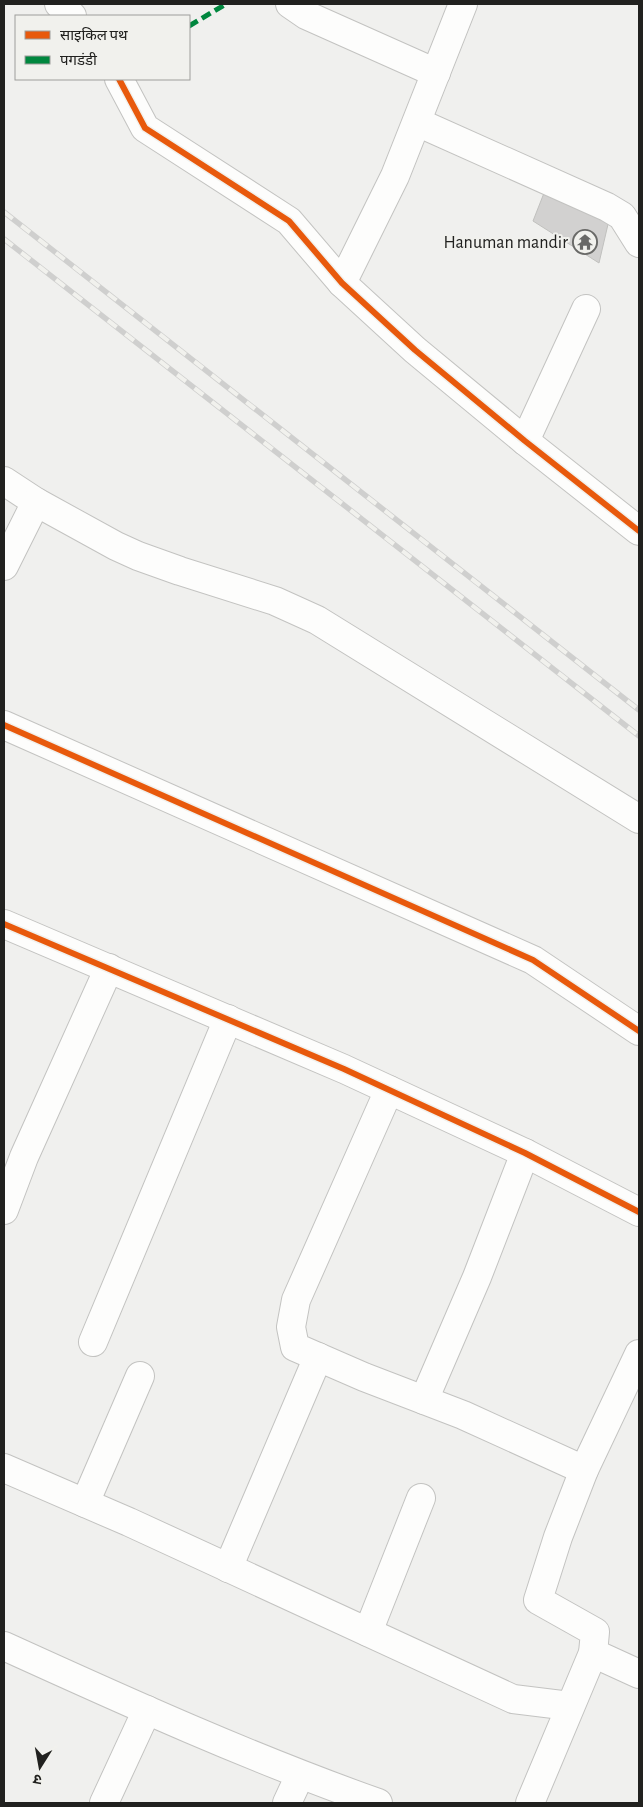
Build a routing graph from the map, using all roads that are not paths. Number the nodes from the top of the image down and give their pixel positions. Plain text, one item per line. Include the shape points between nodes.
1 (59, 4) edge
2 (290, 4) edge
3 (463, 4) edge
4 (71, 15) edge
5 (436, 72) junction
6 (119, 80) edge
7 (417, 122) junction
8 (639, 243) edge
9 (342, 283) junction
10 (586, 309) dead end
11 (525, 441) junction
12 (4, 481) edge
13 (36, 502) junction
14 (639, 531) edge
15 (4, 566) edge
16 (4, 725) edge
17 (639, 819) edge
18 (4, 924) edge
19 (108, 968) junction
20 (228, 1019) junction
21 (639, 1031) edge
22 (389, 1090) junction
23 (525, 1153) junction
24 (4, 1210) edge
25 (639, 1212) edge
26 (93, 1342) dead end
27 (639, 1354) edge
28 (318, 1357) junction
29 (140, 1376) dead end
30 (424, 1400) junction
31 (4, 1468) edge
32 (584, 1470) junction
33 (421, 1498) dead end
34 (85, 1503) junction
35 (228, 1568) junction
36 (368, 1632) junction
37 (4, 1646) edge
38 (593, 1653) junction
39 (639, 1674) edge
40 (570, 1706) junction
41 (147, 1710) junction
42 (300, 1774) junction
43 (104, 1803) edge
44 (287, 1803) edge
45 (378, 1803) edge
46 (530, 1803) edge

1 - 4 street
2 - 5 street via 306,15
3 - 5 street
5 - 7 street
6 - 9 street via 145,128 290,221
7 - 8 street via 607,207 622,216
7 - 9 street via 396,176
9 - 11 street via 415,350
10 - 11 street
11 - 14 street
12 - 13 street
13 - 15 street
13 - 17 street via 138,556 275,601 318,620
16 - 21 street via 533,960
18 - 19 street
19 - 20 street
19 - 24 street via 24,1157
20 - 22 street
20 - 26 street
22 - 23 street
22 - 28 street via 296,1300 291,1327 295,1347
23 - 25 street
23 - 30 street
27 - 32 street
28 - 30 street
28 - 35 street
29 - 34 street
30 - 32 street
31 - 34 street
32 - 38 street via 538,1600 595,1632
33 - 36 street
34 - 35 street
35 - 36 street
36 - 40 street via 513,1699
37 - 41 street
38 - 39 street
38 - 40 street
40 - 46 street
41 - 42 street
41 - 43 street
42 - 44 street
42 - 45 street

